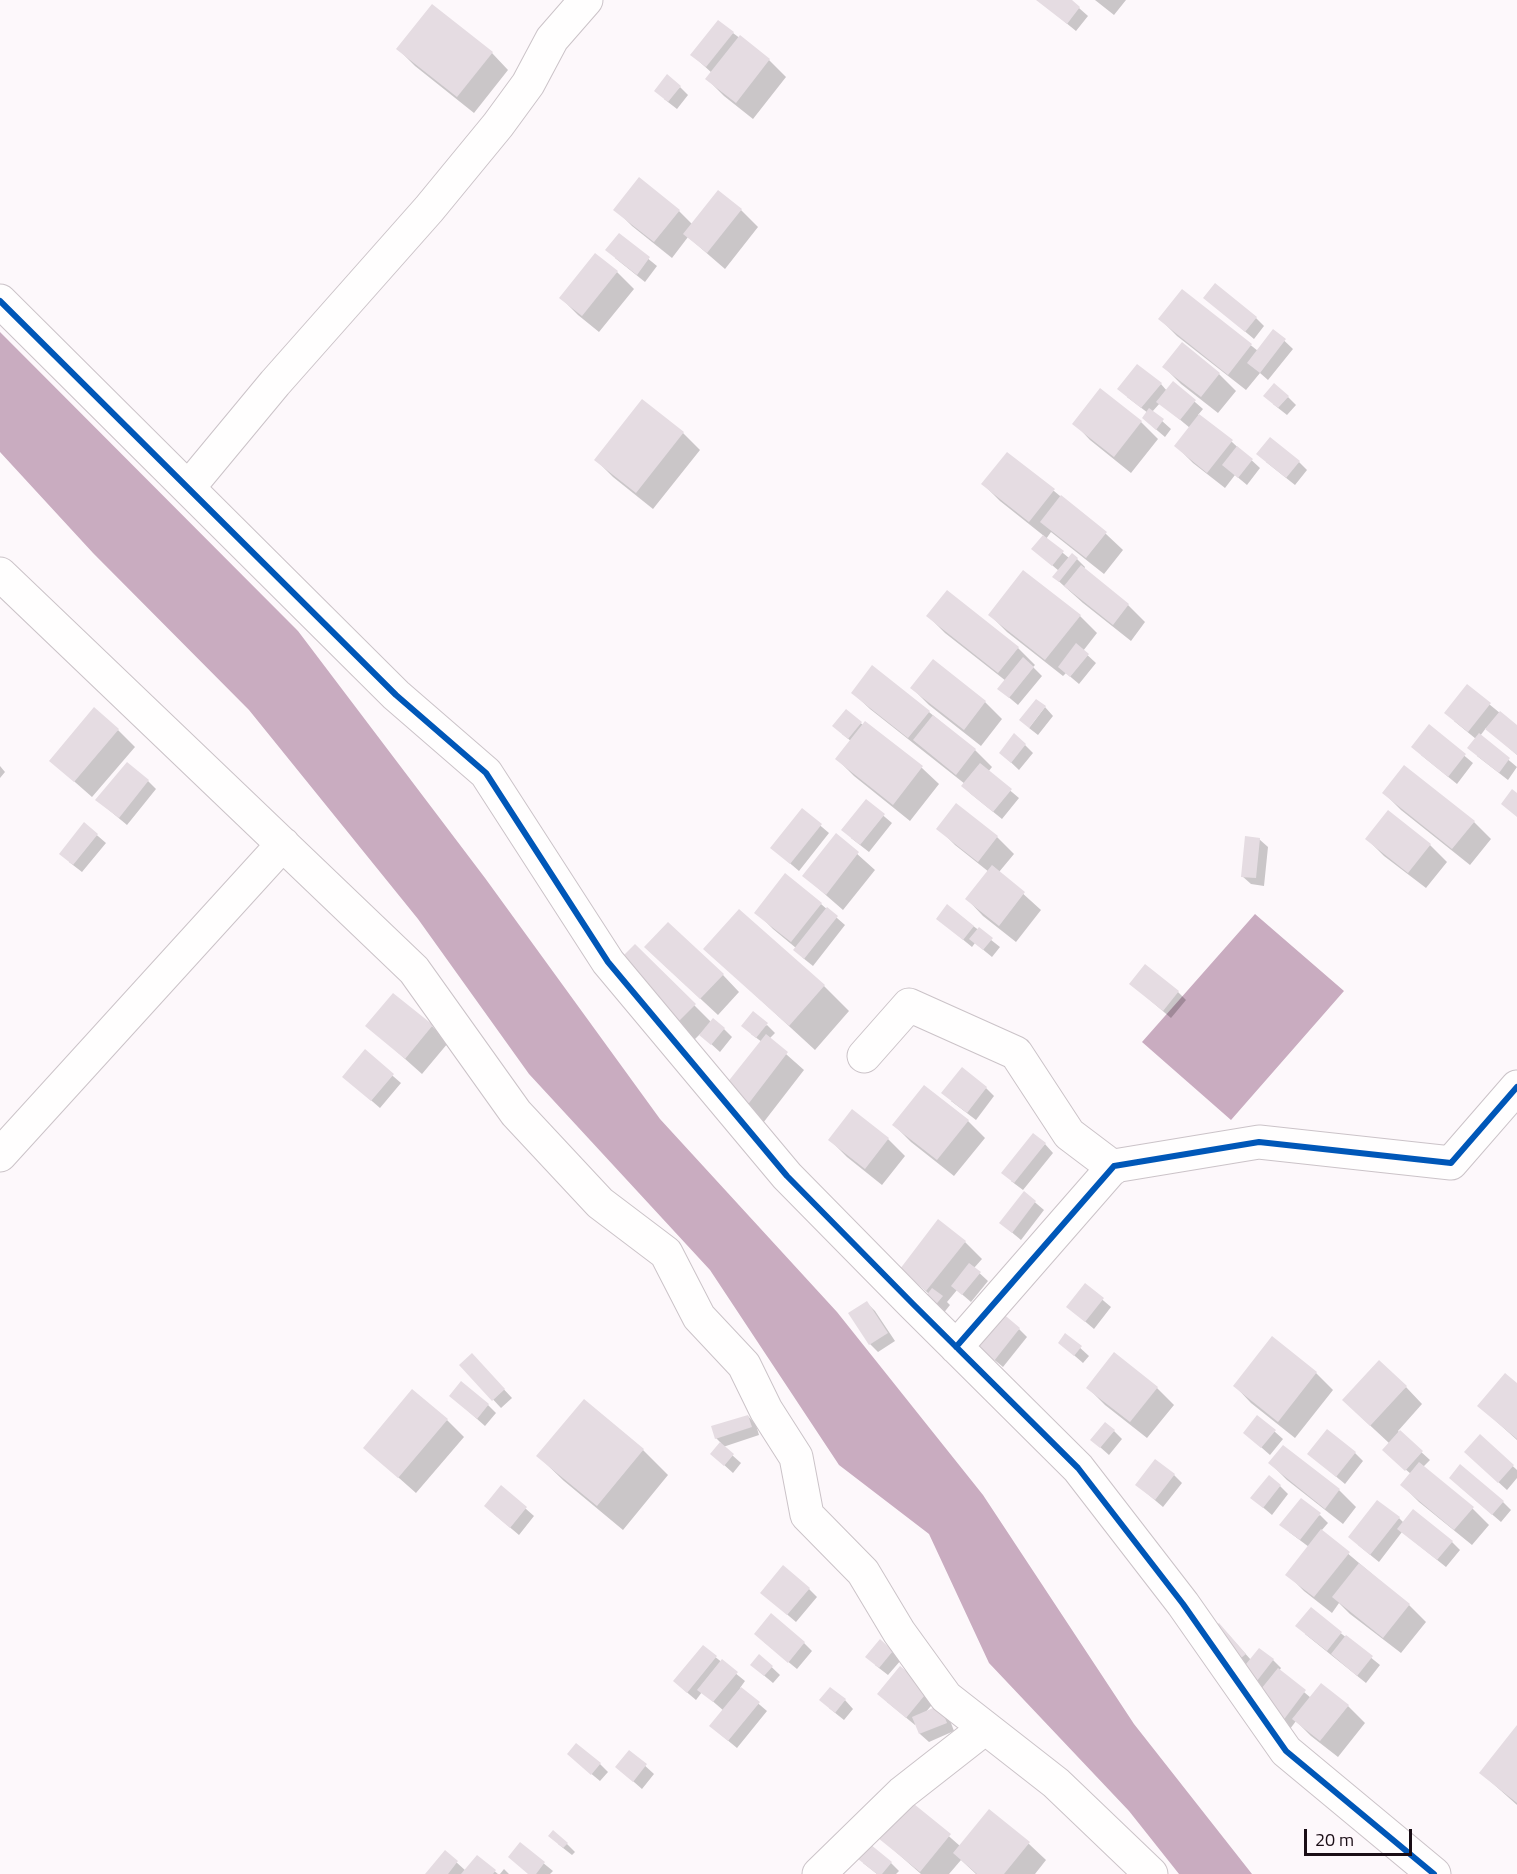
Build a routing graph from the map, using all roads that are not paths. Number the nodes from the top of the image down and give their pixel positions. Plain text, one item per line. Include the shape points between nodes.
1 (586, 0) edge
2 (0, 301) edge
3 (188, 488) junction
4 (0, 574) edge
5 (283, 844) junction
6 (864, 1056) dead end
7 (1517, 1087) edge
8 (0, 1155) edge
9 (1114, 1167) junction
10 (956, 1347) junction
11 (986, 1728) junction
12 (819, 1874) edge
13 (1151, 1874) edge
14 (1434, 1874) edge

1 - 3 street via 552,39 528,84 498,125
2 - 3 street
3 - 10 street via 396,695 486,773 608,962 787,1176
4 - 5 street
5 - 8 street
5 - 11 street via 414,970 516,1113 600,1203 666,1253 699,1317 744,1365 796,1457 807,1515 863,1572 899,1632 946,1696
6 - 9 street via 909,1005 1016,1053 1068,1134
7 - 9 street via 1451,1163 1259,1142
9 - 10 street
10 - 14 street via 1078,1468 1183,1604 1286,1751
11 - 12 street via 902,1793
11 - 13 street via 1056,1783

